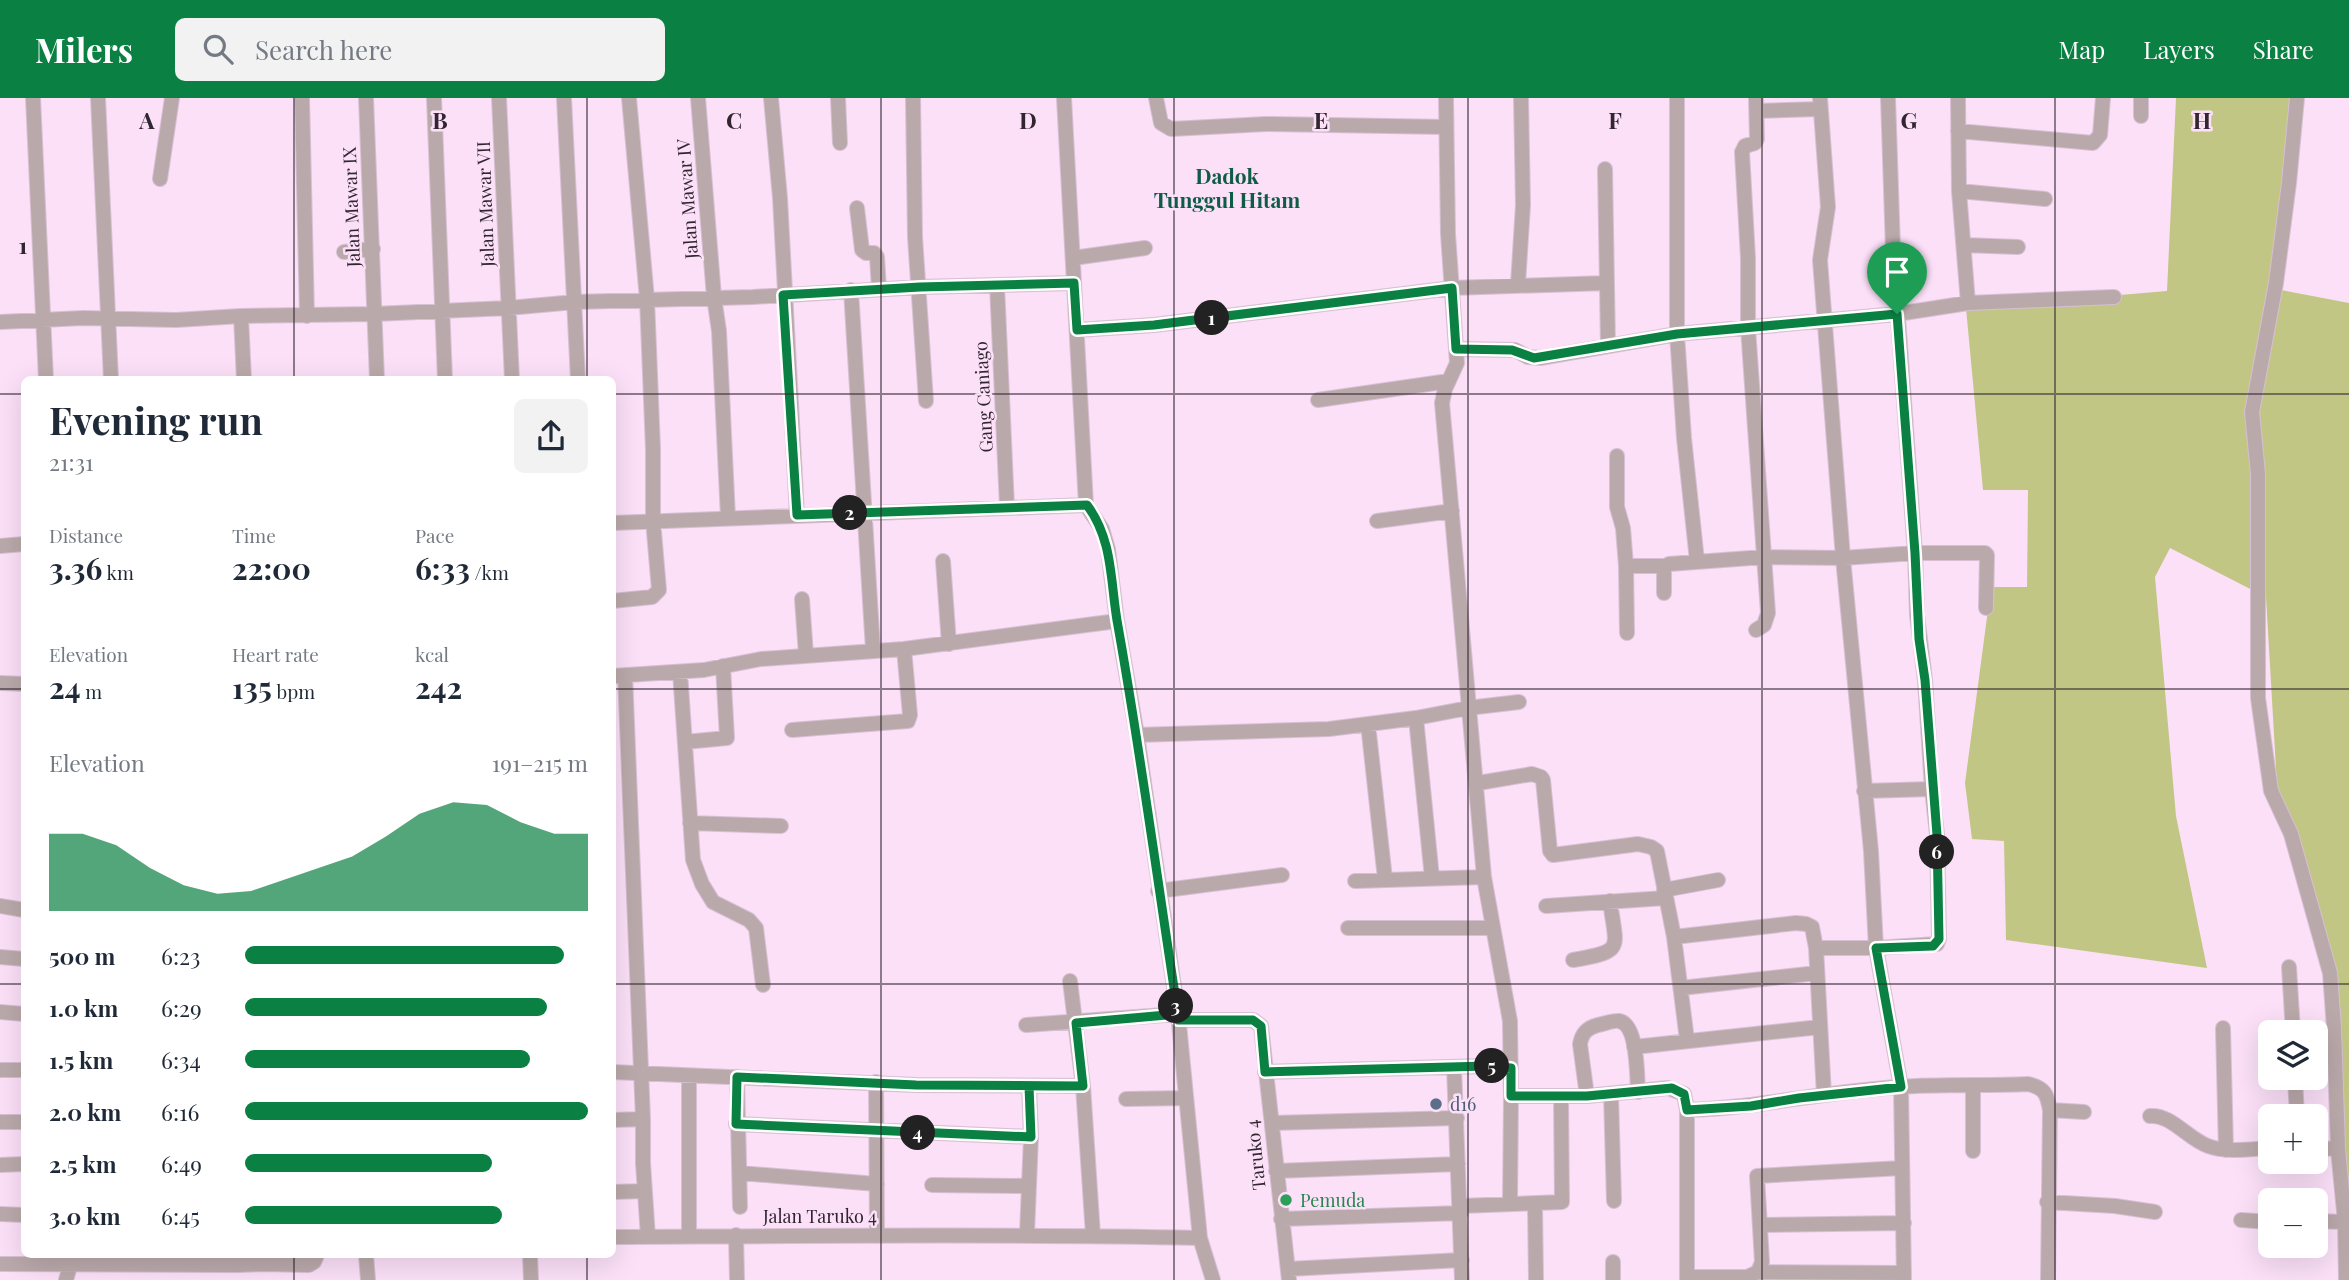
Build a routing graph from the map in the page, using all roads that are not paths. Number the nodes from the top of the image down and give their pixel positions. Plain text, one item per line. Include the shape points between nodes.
1 (33, 98) edge
2 (98, 98) edge
3 (172, 98) edge
4 (302, 98) edge
5 (366, 98) edge
6 (434, 98) edge
7 (499, 98) edge
8 (564, 98) edge
9 (629, 98) edge
10 (698, 98) edge
11 (771, 98) edge
12 (838, 98) edge
13 (913, 98) edge
14 (1064, 98) edge
15 (1156, 98) edge
16 (1446, 98) edge
17 (1521, 98) edge
18 (1677, 98) edge
19 (1888, 98) edge
20 (1958, 98) edge
21 (2103, 98) edge
22 (2141, 98) edge
23 (2297, 98) edge
24 (1820, 103) edge
25 (1757, 104) edge
26 (2141, 116) dead end
27 (1446, 127) junction
28 (1958, 131) junction
29 (840, 143) dead end
30 (1605, 169) dead end
31 (160, 179) dead end
32 (1959, 191) junction
33 (2045, 199) dead end
34 (857, 208) dead end
35 (1965, 245) junction
36 (2018, 247) dead end
37 (373, 248) junction
38 (1145, 248) dead end
39 (344, 251) dead end
40 (1073, 258) junction
41 (1074, 283) junction
42 (1606, 283) junction
43 (1518, 284) junction
44 (997, 285) junction
45 (920, 287) junction
46 (1452, 288) junction
47 (879, 289) junction
48 (851, 290) junction
49 (783, 295) junction
50 (714, 297) junction
51 (2113, 297) dead end
52 (647, 299) junction
53 (575, 302) junction
54 (1968, 303) junction
55 (508, 308) junction
56 (443, 310) junction
57 (374, 314) junction
58 (1897, 314) junction
59 (241, 316) junction
60 (307, 316) junction
61 (109, 318) junction
62 (42, 320) junction
63 (1823, 320) junction
64 (0, 322) edge
65 (1748, 328) junction
66 (1077, 330) junction
67 (1677, 334) junction
68 (1608, 345) junction
69 (1456, 349) junction
70 (46, 376) edge
71 (111, 376) edge
72 (244, 376) edge
73 (377, 376) edge
74 (444, 376) edge
75 (512, 376) edge
76 (578, 376) edge
77 (1449, 381) junction
78 (1318, 400) dead end
79 (926, 401) dead end
80 (1617, 456) dead end
81 (1087, 505) junction
82 (1007, 507) junction
83 (1452, 511) junction
84 (866, 512) junction
85 (797, 515) junction
86 (729, 517) junction
87 (653, 520) junction
88 (1377, 521) dead end
89 (616, 523) edge
90 (21, 544) edge
91 (0, 546) edge
92 (1915, 553) junction
93 (1764, 557) junction
94 (1843, 558) junction
95 (943, 561) dead end
96 (1697, 561) junction
97 (1626, 566) junction
98 (1666, 566) junction
99 (1664, 593) dead end
100 (802, 599) dead end
101 (616, 601) edge
102 (1986, 608) dead end
103 (1117, 621) junction
104 (1756, 630) dead end
105 (1627, 633) dead end
106 (949, 644) junction
107 (904, 649) junction
108 (873, 650) junction
109 (806, 655) junction
110 (723, 666) junction
111 (680, 672) junction
112 (619, 676) edge
113 (0, 683) edge
114 (21, 684) edge
115 (1519, 702) dead end
116 (1468, 708) junction
117 (1416, 718) junction
118 (1368, 724) junction
119 (792, 730) dead end
120 (1137, 735) junction
121 (685, 742) junction
122 (1478, 783) junction
123 (1932, 789) junction
124 (1864, 791) junction
125 (690, 823) junction
126 (781, 826) dead end
127 (1282, 875) dead end
128 (1484, 877) junction
129 (1432, 878) junction
130 (1385, 879) junction
131 (1718, 880) dead end
132 (1354, 881) dead end
133 (1158, 891) junction
134 (1664, 894) junction
135 (1610, 901) junction
136 (1546, 906) dead end
137 (0, 907) edge
138 (21, 909) edge
139 (1348, 928) dead end
140 (1493, 928) junction
141 (1674, 937) junction
142 (1816, 948) junction
143 (1876, 948) junction
144 (0, 957) edge
145 (21, 959) edge
146 (1573, 960) dead end
147 (2289, 967) dead end
148 (1817, 973) junction
149 (1070, 981) dead end
150 (763, 985) dead end
151 (1681, 988) junction
152 (0, 1012) edge
153 (21, 1014) edge
154 (1178, 1017) junction
155 (2292, 1020) edge
156 (1076, 1023) junction
157 (1026, 1025) dead end
158 (1820, 1027) junction
159 (2223, 1028) dead end
160 (1687, 1040) junction
161 (1634, 1047) junction
162 (1454, 1067) junction
163 (1511, 1068) junction
164 (0, 1070) edge
165 (21, 1070) edge
166 (616, 1072) edge
167 (1265, 1072) junction
168 (643, 1073) junction
169 (689, 1076) junction
170 (737, 1077) junction
171 (876, 1083) junction
172 (1029, 1086) junction
173 (1083, 1086) junction
174 (1901, 1087) junction
175 (1973, 1087) junction
176 (1638, 1092) junction
177 (1611, 1094) junction
178 (1824, 1095) junction
179 (1511, 1096) junction
180 (1587, 1096) junction
181 (1562, 1097) junction
182 (1126, 1098) dead end
183 (1186, 1098) junction
184 (1687, 1110) junction
185 (2050, 1110) junction
186 (2084, 1112) dead end
187 (2150, 1116) dead end
188 (1457, 1118) junction
189 (643, 1119) junction
190 (616, 1120) edge
191 (0, 1122) edge
192 (21, 1122) edge
193 (736, 1124) junction
194 (1272, 1124) junction
195 (878, 1132) junction
196 (1031, 1137) junction
197 (2258, 1149) edge
198 (2328, 1149) edge
199 (2338, 1149) junction
200 (2226, 1150) junction
201 (1973, 1151) dead end
202 (21, 1164) edge
203 (1458, 1164) junction
204 (0, 1165) edge
205 (1902, 1168) junction
206 (1276, 1171) junction
207 (740, 1173) junction
208 (877, 1184) junction
209 (932, 1185) dead end
210 (1028, 1186) junction
211 (645, 1191) junction
212 (616, 1192) edge
213 (1614, 1200) dead end
214 (2047, 1202) junction
215 (1510, 1203) junction
216 (1535, 1204) junction
217 (740, 1207) dead end
218 (1461, 1209) junction
219 (2155, 1212) dead end
220 (0, 1214) edge
221 (21, 1215) edge
222 (1281, 1219) junction
223 (2241, 1220) dead end
224 (2258, 1221) edge
225 (2328, 1221) edge
226 (2345, 1222) junction
227 (1905, 1223) junction
228 (1761, 1225) junction
229 (1027, 1234) junction
230 (689, 1235) junction
231 (736, 1235) junction
232 (877, 1236) junction
233 (1093, 1236) junction
234 (616, 1237) edge
235 (648, 1237) junction
236 (1199, 1238) junction
237 (317, 1258) edge
238 (366, 1258) edge
239 (530, 1258) edge
240 (72, 1259) edge
241 (264, 1259) edge
242 (129, 1260) edge
243 (1462, 1260) junction
244 (1613, 1262) dead end
245 (0, 1264) edge
246 (1758, 1272) junction
247 (1288, 1274) edge
248 (1904, 1276) edge
249 (1687, 1279) edge
250 (66, 1280) edge
251 (368, 1280) edge
252 (531, 1280) edge
253 (737, 1280) edge
254 (1213, 1280) edge
255 (1462, 1280) edge
256 (1536, 1280) edge
257 (1613, 1280) edge
258 (2048, 1280) edge
259 (2346, 1280) edge

1 - 62 street
2 - 61 street
3 - 31 street
4 - 60 street
5 - 37 street, Jalan Mawar IX
6 - 56 street
7 - 55 street, Jalan Mawar VII
8 - 53 street
9 - 52 street
10 - 50 street, Jalan Mawar IV
11 - 49 street
12 - 29 street
13 - 45 street
14 - 40 street
15 - 27 street via 1161,123 1171,129 1266,124
16 - 27 street
17 - 43 street via 1523,205
18 - 67 street
19 - 58 street
20 - 28 street
21 - 28 street via 2100,135 2093,143
22 - 26 street
23 - 199 street via 2276,283 2252,412 2258,474 2258,698 2271,791 2291,834 2330,973
24 - 25 street
24 - 63 street via 1828,207 1820,260
25 - 65 street via 1757,139 1742,152
27 - 46 street
28 - 32 street
30 - 42 street
32 - 33 street
32 - 35 street
34 - 47 street via 863,252 877,257
35 - 36 street
35 - 54 street
37 - 39 street
37 - 57 street, Jalan Mawar IX
38 - 40 street
40 - 41 street
41 - 44 street
41 - 66 street
42 - 43 street
42 - 68 street
43 - 46 street
44 - 45 street
44 - 82 street, Gang Caniago
45 - 47 street
45 - 79 street
46 - 66 street via 1154,325
46 - 69 street
47 - 48 street
48 - 49 street
48 - 84 street
49 - 50 street
49 - 85 street
50 - 52 street
50 - 86 street, Jalan Mawar IV
51 - 54 street
52 - 53 street
52 - 87 street
53 - 55 street
53 - 76 street
54 - 58 street
55 - 56 street
55 - 75 street, Jalan Mawar VII
56 - 57 street
56 - 74 street
57 - 60 street
57 - 73 street, Jalan Mawar IX
58 - 63 street
58 - 92 street
59 - 60 street
59 - 61 street
59 - 72 street
61 - 62 street
61 - 71 street
62 - 64 street
62 - 70 street
63 - 65 street
63 - 94 street
65 - 67 street
65 - 93 street
66 - 81 street
67 - 68 street
67 - 96 street
68 - 69 street via 1540,358 1512,350
69 - 77 street via 1456,369
77 - 78 street
77 - 83 street via 1442,403
80 - 97 street via 1617,507
81 - 82 street
81 - 103 street via 1108,548
82 - 84 street
83 - 88 street
83 - 116 street
84 - 85 street
84 - 108 street
85 - 86 street
86 - 87 street
87 - 89 street
87 - 101 street via 659,593
90 - 91 street
92 - 94 street
92 - 102 street via 1987,555
92 - 123 street
93 - 94 street
93 - 96 street
93 - 104 street via 1768,617
94 - 124 street
95 - 106 street
96 - 98 street
97 - 98 street
97 - 105 street
98 - 99 street
100 - 109 street
103 - 106 street
103 - 120 street
106 - 107 street
107 - 108 street
107 - 119 street via 908,721
108 - 109 street
109 - 110 street
110 - 111 street
110 - 121 street via 727,738
111 - 112 street
111 - 121 street
112 - 168 street
113 - 114 street
115 - 116 street
116 - 117 street
116 - 122 street
117 - 118 street
117 - 129 street
118 - 120 street via 1305,731
118 - 130 street
120 - 133 street
121 - 125 street
122 - 128 street
122 - 134 street via 1539,775 1551,854 1638,844 1651,847 1659,853
123 - 124 street
123 - 143 street via 1938,943
124 - 143 street
125 - 126 street
125 - 150 street via 693,860 707,893 719,906 756,928
127 - 133 street
128 - 129 street
128 - 140 street
129 - 130 street
130 - 132 street
131 - 134 street
133 - 154 street
134 - 135 street
134 - 141 street
135 - 136 street
135 - 146 street via 1612,949
137 - 138 street
139 - 140 street
140 - 163 street via 1510,1021
141 - 142 street via 1806,924 1813,929
141 - 151 street
142 - 143 street
142 - 148 street
143 - 174 street
144 - 145 street
147 - 155 street
148 - 151 street
148 - 158 street
149 - 156 street
151 - 160 street
152 - 153 street
154 - 156 street
154 - 167 street, Taruko 4 via 1253,1020 1261,1026
154 - 183 street
156 - 157 street
156 - 173 street
158 - 160 street
158 - 178 street
159 - 200 street
160 - 161 street
161 - 176 street
161 - 180 street via 1632,1033 1620,1021 1584,1033 1580,1044
162 - 163 street
162 - 167 street
162 - 188 street
163 - 179 street
164 - 165 street
166 - 168 street
167 - 194 street, Taruko 4
168 - 169 street
168 - 189 street
169 - 170 street
169 - 230 street
170 - 171 street
170 - 193 street
171 - 172 street
171 - 195 street
172 - 173 street
172 - 196 street
173 - 233 street
174 - 175 street
174 - 178 street
174 - 205 street
175 - 185 street via 2039,1086
175 - 201 street
176 - 177 street
176 - 184 street via 1680,1091
177 - 180 street
177 - 213 street
178 - 184 street
179 - 181 street
179 - 215 street
180 - 181 street
181 - 216 street via 1562,1202
182 - 183 street
183 - 236 street
184 - 249 street
185 - 186 street
185 - 214 street
187 - 200 street via 2162,1117 2200,1143
188 - 194 street
188 - 203 street
189 - 190 street
189 - 211 street
191 - 192 street
193 - 195 street
193 - 207 street
194 - 206 street, Taruko 4
195 - 196 street
195 - 208 street
196 - 210 street
197 - 200 street
198 - 199 street
199 - 226 street
202 - 204 street
203 - 206 street
203 - 218 street
205 - 227 street
205 - 228 street via 1757,1176
206 - 222 street, Taruko 4
207 - 208 street
207 - 217 street
208 - 232 street
209 - 210 street
210 - 229 street
211 - 212 street
211 - 235 street
214 - 219 street
214 - 258 street
215 - 216 street
215 - 218 street
216 - 256 street
218 - 222 street
218 - 243 street
220 - 221 street
222 - 247 street, Taruko 4
223 - 224 street
225 - 226 street
226 - 259 street
227 - 228 street
227 - 248 street
228 - 246 street
229 - 232 street, Jalan Taruko 4
229 - 233 street, Jalan Taruko 4
230 - 231 street, Jalan Taruko 4
230 - 235 street, Jalan Taruko 4
231 - 232 street, Jalan Taruko 4
231 - 253 street
233 - 236 street, Jalan Taruko 4
234 - 235 street, Jalan Taruko 4
236 - 254 street
237 - 241 street via 309,1265
238 - 251 street
239 - 252 street
240 - 242 street
240 - 245 street
240 - 250 street
241 - 242 street
243 - 247 street
243 - 255 street
244 - 257 street
246 - 248 street
246 - 249 street

